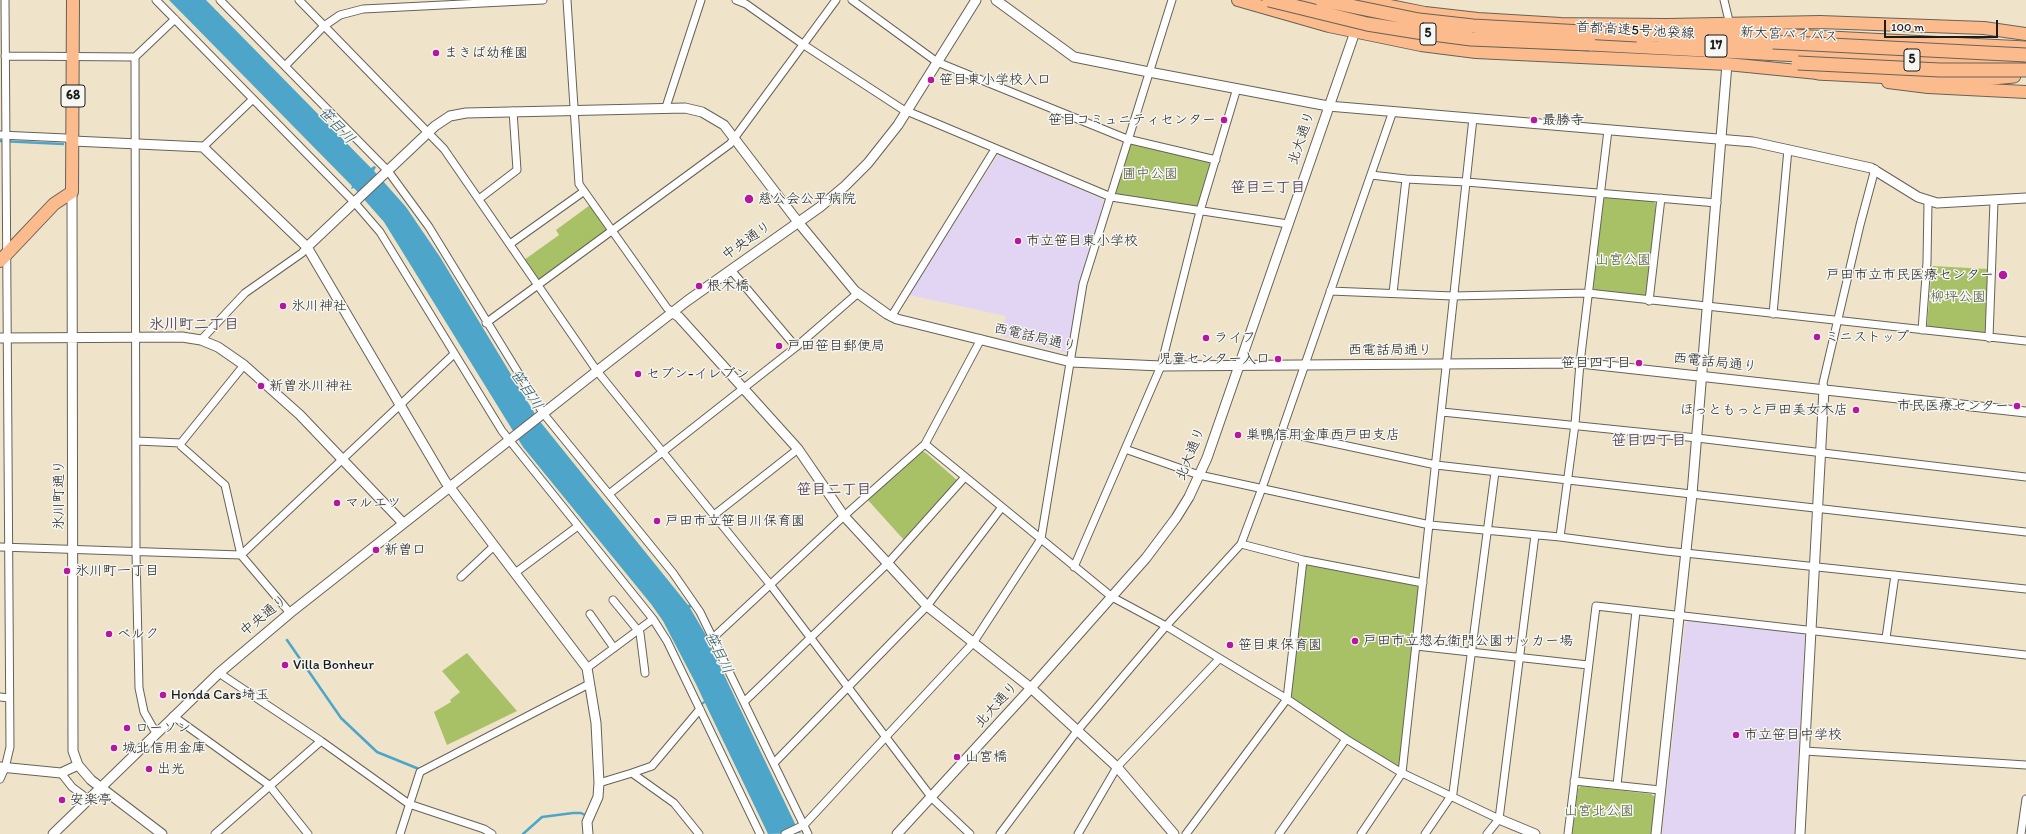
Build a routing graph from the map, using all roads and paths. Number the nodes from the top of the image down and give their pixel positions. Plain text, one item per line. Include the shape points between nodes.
1 (5, 0) edge
2 (73, 0) edge
3 (156, 0) edge
4 (220, 0) edge
5 (299, 0) edge
6 (543, 0) edge
7 (567, 0) edge
8 (701, 0) edge
9 (736, 0) edge
10 (836, 0) edge
11 (852, 0) edge
12 (976, 0) edge
13 (996, 0) edge
14 (1172, 0) edge
15 (1238, 0) edge
16 (1269, 0) edge
17 (1286, 0) edge
18 (1302, 0) edge
19 (1364, 0) edge
20 (1724, 0) edge
21 (422, 3) edge
22 (1321, 5) edge
23 (175, 19) junction
24 (1730, 25) junction
25 (324, 26) junction
26 (1354, 32) junction
27 (2026, 34) edge
28 (1637, 35) junction
29 (1590, 44) junction
30 (2026, 44) edge
31 (804, 45) junction
32 (2026, 48) edge
33 (2026, 51) edge
34 (1807, 52) junction
35 (5, 56) junction
36 (73, 56) junction
37 (2000, 56) junction
38 (2026, 56) edge
39 (135, 57) junction
40 (938, 62) junction
41 (1727, 64) junction
42 (2026, 65) edge
43 (285, 66) junction
44 (2026, 70) edge
45 (1149, 72) junction
46 (1818, 73) junction
47 (2020, 76) edge
48 (1964, 77) junction
49 (1237, 88) junction
50 (2026, 92) edge
51 (252, 99) junction
52 (1328, 106) junction
53 (666, 107) junction
54 (573, 110) junction
55 (513, 111) junction
56 (907, 111) junction
57 (1393, 111) junction
58 (1472, 118) junction
59 (1608, 130) junction
60 (428, 132) junction
61 (4, 135) edge
62 (735, 139) junction
63 (1128, 139) junction
64 (1721, 139) junction
65 (73, 141) junction
66 (135, 144) junction
67 (203, 147) junction
68 (995, 149) junction
69 (1788, 149) junction
70 (1216, 160) junction
71 (1875, 169) junction
72 (386, 173) junction
73 (1371, 174) junction
74 (1406, 179) junction
75 (1466, 182) junction
76 (72, 192) junction
77 (583, 192) junction
78 (1600, 193) junction
79 (1111, 197) junction
80 (1661, 198) junction
81 (2026, 198) edge
82 (479, 199) junction
83 (1994, 201) junction
84 (356, 202) junction
85 (1928, 202) junction
86 (1717, 203) junction
87 (1200, 211) junction
88 (798, 222) junction
89 (1288, 224) junction
90 (612, 231) junction
91 (510, 244) junction
92 (307, 247) junction
93 (3, 257) edge
94 (731, 270) junction
95 (538, 285) junction
96 (1330, 291) junction
97 (1393, 293) junction
98 (1588, 293) junction
99 (858, 294) junction
100 (1453, 296) junction
101 (1649, 301) junction
102 (1707, 307) junction
103 (673, 313) junction
104 (1773, 314) junction
105 (891, 317) junction
106 (1839, 321) junction
107 (486, 322) junction
108 (1922, 330) junction
109 (136, 336) junction
110 (73, 337) junction
111 (4, 338) edge
112 (1989, 338) junction
113 (201, 340) junction
114 (981, 340) junction
115 (2026, 341) edge
116 (796, 347) junction
117 (454, 354) junction
118 (1071, 362) junction
119 (1580, 363) junction
120 (1305, 364) junction
121 (1447, 364) junction
122 (244, 365) junction
123 (1239, 365) junction
124 (1161, 366) junction
125 (597, 371) junction
126 (1702, 375) junction
127 (744, 388) junction
128 (1824, 389) junction
129 (400, 404) junction
130 (1442, 412) junction
131 (2026, 412) edge
132 (542, 414) junction
133 (1575, 424) junction
134 (1282, 432) junction
135 (1697, 438) junction
136 (509, 439) junction
137 (137, 441) junction
138 (181, 443) junction
139 (925, 444) junction
140 (0, 446) edge
141 (8, 447) junction
142 (798, 449) junction
143 (1125, 449) junction
144 (663, 451) junction
145 (1820, 451) junction
146 (342, 460) junction
147 (1436, 465) junction
148 (1495, 472) junction
149 (1199, 475) junction
150 (965, 477) junction
151 (2026, 477) edge
152 (1568, 481) junction
153 (449, 486) junction
154 (1262, 488) junction
155 (609, 494) junction
156 (1692, 494) junction
157 (1002, 507) junction
158 (1817, 508) junction
159 (714, 515) junction
160 (844, 516) junction
161 (402, 523) junction
162 (1430, 525) junction
163 (578, 526) junction
164 (1488, 530) junction
165 (2026, 532) edge
166 (1535, 535) junction
167 (1560, 537) junction
168 (1041, 539) junction
169 (1241, 544) junction
170 (494, 546) junction
171 (0, 547) edge
172 (9, 548) junction
173 (73, 549) junction
174 (136, 553) junction
175 (1686, 553) junction
176 (241, 555) junction
177 (1303, 560) junction
178 (888, 563) junction
179 (1074, 567) junction
180 (1814, 567) junction
181 (515, 573) junction
182 (1895, 575) junction
183 (461, 576) dead end
184 (1423, 583) junction
185 (770, 585) junction
186 (2026, 589) edge
187 (1112, 597) junction
188 (613, 600) dead end
189 (927, 606) junction
190 (1636, 611) junction
191 (290, 613) junction
192 (590, 614) dead end
193 (1680, 615) junction
194 (653, 619) junction
195 (1166, 626) junction
196 (1811, 630) junction
197 (637, 631) junction
198 (714, 637) junction
199 (1886, 638) junction
200 (811, 639) junction
201 (973, 643) junction
202 (1416, 646) junction
203 (614, 648) junction
204 (1472, 653) junction
205 (2026, 655) edge
206 (1518, 658) junction
207 (1219, 659) junction
208 (1588, 665) junction
209 (588, 668) junction
210 (646, 672) dead end
211 (219, 673) junction
212 (590, 684) junction
213 (847, 687) junction
214 (1031, 688) junction
215 (0, 697) edge
216 (10, 698) junction
217 (1287, 699) junction
218 (745, 702) junction
219 (700, 709) junction
220 (173, 716) junction
221 (1077, 731) junction
222 (156, 733) junction
223 (886, 738) junction
224 (1346, 739) junction
225 (321, 741) junction
226 (1805, 751) junction
227 (774, 763) junction
228 (78, 764) junction
229 (2026, 765) edge
230 (3, 767) edge
231 (1118, 767) junction
232 (61, 773) junction
233 (632, 773) junction
234 (1402, 773) junction
235 (0, 779) edge
236 (1574, 782) junction
237 (600, 783) junction
238 (1617, 785) junction
239 (269, 786) junction
240 (100, 787) junction
241 (1660, 790) junction
242 (1452, 796) junction
243 (932, 798) junction
244 (88, 799) junction
245 (2026, 799) edge
246 (409, 804) junction
247 (1499, 818) junction
248 (802, 825) junction
249 (482, 832) edge
250 (53, 834) edge
251 (162, 834) edge
252 (215, 834) edge
253 (308, 834) edge
254 (400, 834) edge
255 (492, 834) edge
256 (588, 834) edge
257 (699, 834) edge
258 (760, 834) edge
259 (784, 834) edge
260 (808, 834) edge
261 (897, 834) edge
262 (970, 834) edge
263 (1000, 834) edge
264 (1078, 834) edge
265 (1174, 834) edge
266 (1186, 834) edge
267 (1279, 834) edge
268 (1361, 834) edge
269 (1425, 834) edge
270 (1488, 834) edge
271 (1535, 834) edge
272 (1568, 834) edge
273 (1656, 834) edge
274 (1800, 834) edge
275 (2021, 834) edge

1 - 35 street
2 - 36 main road, 68
3 - 23 street
4 - 43 street
5 - 25 street
6 - 21 street
7 - 54 street
8 - 53 street
9 - 31 street via 746,4
10 - 31 street
11 - 40 street
12 - 40 street, 中央通り
13 - 45 street via 1074,57
14 - 45 street
15 - 26 main road, 17
16 - 29 highway, 首都高速5号池袋線 / 5, bridge via 1367,24 1417,32 1471,39
17 - 22 main road
18 - 22 main road
19 - 24 main road, 17 via 1425,13 1478,19 1620,25
19 - 26 street, 北大通り
20 - 24 street
21 - 25 street via 363,9 340,15
22 - 28 highway, 首都高速5号池袋線 / 5, bridge via 1473,26
23 - 39 street
23 - 51 street
24 - 27 main road, 17 via 1820,22 1984,28
24 - 30 highway via 1935,36
25 - 43 street
25 - 60 street
26 - 41 main road, 17 via 1476,52
26 - 52 street, 北大通り
28 - 32 highway via 1733,33
28 - 38 highway, 首都高速5号池袋線 / 5, bridge
29 - 42 highway, 首都高速5号池袋線 / 5
29 - 44 highway, bridge via 1642,52 1798,62 1940,70
31 - 56 street
31 - 62 street
33 - 37 main road
34 - 37 main road, 新大宮バイパス / 17 via 1471,34 1407,24
34 - 42 main road, 新大宮バイパス / 17
34 - 48 highway via 1904,70
35 - 36 street
35 - 61 street
36 - 39 street
36 - 65 main road, 68
37 - 38 main road, 新大宮バイパス / 17
39 - 66 street
40 - 56 street, 中央通り
40 - 63 street
41 - 46 main road, 17
41 - 64 street
43 - 72 street
45 - 49 street
45 - 63 street
46 - 48 highway
46 - 50 main road, 17 via 1928,87
47 - 48 highway
49 - 52 street
49 - 70 street
51 - 67 street
51 - 84 street
52 - 57 street
52 - 89 street, 北大通り
53 - 54 street, 西電話局通り
53 - 62 street, 西電話局通り via 702,112 724,126
54 - 55 street, 西電話局通り
54 - 77 street via 579,184
55 - 60 street, 西電話局通り via 458,114 442,120
55 - 82 street via 517,170
56 - 68 street
56 - 88 street, 中央通り via 882,147 857,175 833,197
57 - 58 street
57 - 73 street
58 - 59 street
58 - 75 street
59 - 64 street
59 - 78 street
60 - 72 street, 西電話局通り
60 - 82 street via 444,149
61 - 65 street via 66,138
61 - 93 street via 6,146
62 - 88 street, 西電話局通り
62 - 90 street
63 - 70 street
63 - 79 street
64 - 69 street
64 - 86 street
65 - 66 street
65 - 76 main road, 68
66 - 67 street
66 - 109 street
67 - 92 street
68 - 79 street
68 - 105 street
69 - 71 street
69 - 104 street
70 - 87 street
71 - 85 street
71 - 106 street
72 - 84 street, 西電話局通り
72 - 107 street via 429,227
73 - 74 street
73 - 96 street
74 - 75 street
74 - 97 street
75 - 78 street
75 - 100 street
76 - 93 main road via 54,204
76 - 110 street, 氷川町通り
77 - 90 street
77 - 91 street
78 - 80 street
78 - 98 street
79 - 87 street
79 - 118 street via 1083,284
80 - 86 street
80 - 101 street
81 - 83 street
82 - 91 street
83 - 85 street
83 - 112 street
84 - 92 street, 西電話局通り
84 - 117 street via 380,232
85 - 108 street
86 - 102 street
87 - 89 street
87 - 124 street
88 - 94 street, 中央通り
88 - 99 street, 西電話局通り
89 - 123 street, 北大通り
90 - 95 street
90 - 103 street
91 - 95 street
92 - 113 street via 245,293
92 - 129 street
93 - 111 street
94 - 103 street, 中央通り
94 - 116 street
95 - 107 street
95 - 125 street
96 - 97 street
96 - 120 street
97 - 100 street
98 - 100 street
98 - 101 street
98 - 119 street
99 - 105 street, 西電話局通り
99 - 116 street
100 - 121 street
101 - 102 street
102 - 104 street
102 - 126 street
103 - 125 street, 中央通り
103 - 127 street via 680,317
104 - 106 street
105 - 114 street, 西電話局通り
106 - 108 street
106 - 128 street via 1823,383
107 - 132 street
108 - 112 street
109 - 110 street
109 - 113 street
109 - 137 street
110 - 111 street
110 - 173 street, 氷川町通り
111 - 141 street
112 - 115 street
113 - 122 street via 218,347
114 - 118 street, 西電話局通り
114 - 139 street
116 - 127 street
117 - 129 street
117 - 136 street
118 - 124 street, 西電話局通り
118 - 168 street
119 - 121 street, 西電話局通り
119 - 126 street, 西電話局通り
119 - 133 street
120 - 121 street, 西電話局通り
120 - 123 street, 西電話局通り
120 - 134 street
121 - 130 street
122 - 138 street
122 - 146 street via 300,415
123 - 124 street, 西電話局通り
123 - 149 street, 北大通り
124 - 143 street
125 - 132 street, 中央通り
125 - 144 street
126 - 128 street, 西電話局通り
126 - 135 street
127 - 142 street
127 - 144 street
128 - 131 street, 西電話局通り
128 - 145 street
129 - 146 street
129 - 153 street
130 - 133 street
130 - 147 street
132 - 136 street
132 - 155 street
133 - 135 street
133 - 152 street
134 - 147 street
134 - 154 street
135 - 145 street
135 - 156 street
136 - 153 street, 中央通り
136 - 163 street
137 - 138 street
137 - 174 street
138 - 176 street via 181,446 225,485
139 - 150 street
139 - 160 street
140 - 141 street
141 - 172 street
142 - 159 street
142 - 160 street
143 - 149 street
143 - 179 street
144 - 155 street
144 - 159 street
145 - 151 street
145 - 158 street
146 - 161 street
146 - 176 street
147 - 148 street
147 - 162 street
148 - 152 street
148 - 164 street
149 - 154 street
149 - 187 street, 北大通り via 1162,539
150 - 157 street
150 - 178 street
152 - 156 street
152 - 167 street
153 - 161 street, 中央通り
153 - 170 street
154 - 162 street
154 - 169 street
155 - 198 street via 673,573
156 - 158 street
156 - 175 street
157 - 168 street
157 - 189 street
158 - 165 street
158 - 180 street
159 - 185 street
160 - 178 street
160 - 185 street
161 - 191 street, 中央通り
162 - 164 street
162 - 184 street
163 - 181 street
163 - 194 street
164 - 166 street
164 - 204 street
166 - 167 street
166 - 206 street
167 - 175 street
168 - 179 street
168 - 201 street
169 - 177 street
169 - 195 street
170 - 181 street
170 - 183 street
171 - 172 street
172 - 173 street
172 - 216 street
173 - 174 street
173 - 228 street, 氷川町通り via 73,746
174 - 176 street
174 - 222 street via 139,688 144,712
175 - 180 street
175 - 193 street
176 - 191 street
177 - 184 street
177 - 217 street
178 - 189 street
178 - 200 street
179 - 187 street
180 - 182 street
180 - 196 street
181 - 209 street
182 - 186 street
182 - 199 street
184 - 202 street
185 - 198 street
185 - 200 street
187 - 195 street
187 - 214 street, 北大通り
188 - 197 street
189 - 201 street
189 - 213 street
190 - 193 street
190 - 208 street via 1596,606
190 - 238 street
191 - 211 street, 中央通り
192 - 203 street
193 - 196 street
193 - 241 street
194 - 197 street
194 - 219 street via 668,641
195 - 207 street
195 - 221 street
196 - 199 street
196 - 226 street
197 - 203 street
197 - 210 street via 640,633
198 - 218 street
199 - 205 street
200 - 213 street
200 - 218 street
201 - 214 street
201 - 223 street
202 - 204 street
202 - 234 street
203 - 209 street
204 - 206 street
204 - 242 street
206 - 208 street
206 - 247 street
207 - 217 street
207 - 231 street
208 - 236 street
209 - 212 street
211 - 220 street, 中央通り
211 - 225 street
212 - 237 street via 596,723
212 - 246 street via 420,772
213 - 223 street
213 - 227 street
214 - 221 street
214 - 243 street, 北大通り
215 - 216 street
216 - 230 street via 10,747
217 - 224 street
217 - 266 street
218 - 227 street
219 - 233 street via 652,766
219 - 258 street
220 - 222 street, 中央通り
220 - 239 street
221 - 231 street
221 - 263 street
222 - 240 street, 中央通り
223 - 243 street
223 - 248 street
224 - 234 street
224 - 267 street
225 - 239 street
225 - 246 street
226 - 229 street
226 - 274 street
227 - 248 street
228 - 232 street
228 - 240 street, 氷川町通り
230 - 232 street
230 - 235 street
231 - 264 street
231 - 265 street
232 - 244 street via 72,787
233 - 237 street
233 - 257 street via 674,803
234 - 242 street
234 - 268 street
236 - 238 street
236 - 272 street
237 - 256 street via 598,797 587,822
238 - 241 street
239 - 252 street
239 - 253 street
240 - 244 street, 中央通り
240 - 251 street, 氷川町通り
241 - 273 street
242 - 247 street
242 - 269 street
243 - 261 street, 北大通り
243 - 262 street
244 - 250 street, 中央通り
245 - 275 street
246 - 249 street
246 - 254 street
247 - 270 street
247 - 271 street
248 - 259 street
248 - 260 street
249 - 255 street

